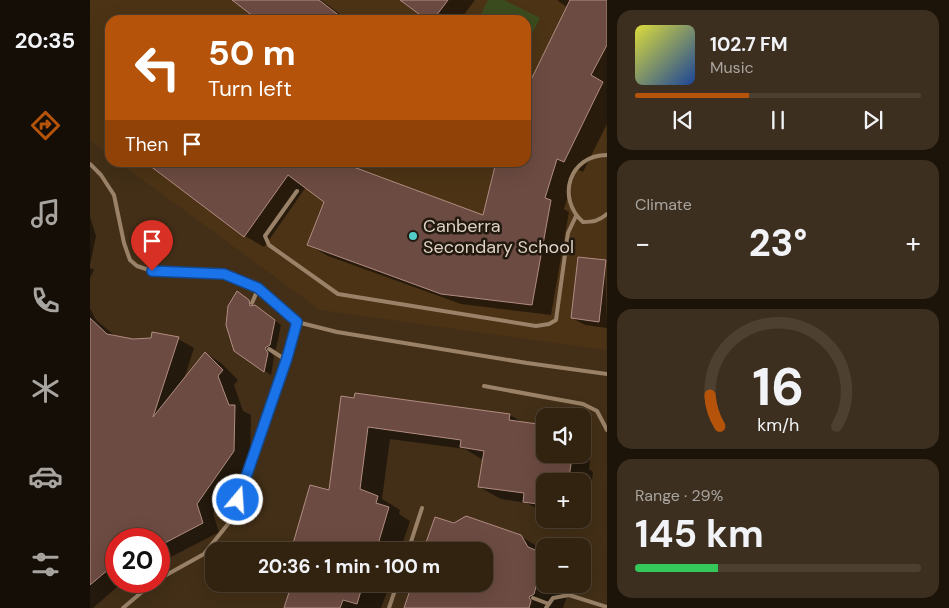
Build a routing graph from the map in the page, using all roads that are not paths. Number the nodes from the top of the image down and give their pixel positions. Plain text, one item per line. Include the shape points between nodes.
1 (606, 156) edge
2 (90, 164) edge
3 (297, 191) dead end
4 (606, 214) edge
5 (576, 216) junction
6 (258, 288) junction
7 (252, 303) dead end
8 (297, 322) junction
9 (269, 349) dead end
10 (287, 358) junction
11 (606, 374) edge
12 (484, 386) dead end
13 (606, 430) edge
14 (422, 508) dead end
15 (411, 542) edge
16 (170, 573) edge
17 (394, 592) edge
18 (141, 593) edge
19 (533, 598) dead end
20 (549, 604) junction
21 (606, 607) edge
22 (123, 608) edge
23 (389, 608) edge
24 (546, 608) edge

1 - 5 lane via 598,155 584,161 572,175 568,199
2 - 6 lane via 114,195 124,243 130,260 137,266 152,271 224,274
3 - 5 lane via 265,236 269,245 338,294 536,326 556,320 568,233
4 - 5 lane via 593,222 583,222
6 - 7 lane
6 - 8 lane
8 - 10 lane
8 - 11 lane
9 - 10 lane
10 - 16 lane via 232,520 204,554
12 - 13 lane via 583,404 597,411
14 - 15 lane
17 - 23 lane
18 - 22 lane
19 - 20 lane
20 - 21 lane via 553,598 569,595
20 - 24 lane

